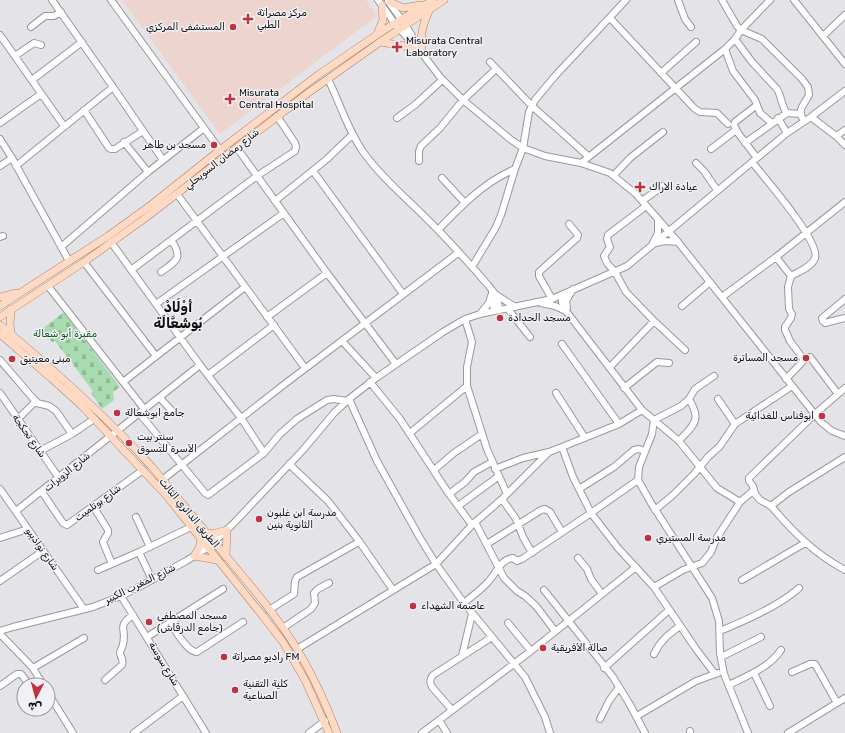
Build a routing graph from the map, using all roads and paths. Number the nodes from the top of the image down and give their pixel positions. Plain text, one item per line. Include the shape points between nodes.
1 (52, 0) edge
2 (111, 0) edge
3 (444, 0) edge
4 (626, 0) edge
5 (678, 0) edge
6 (722, 0) edge
7 (770, 0) edge
8 (794, 0) edge
9 (389, 1) edge
10 (380, 3) edge
11 (430, 4) edge
12 (61, 12) junction
13 (845, 15) edge
14 (610, 18) junction
15 (401, 25) junction
16 (31, 26) dead end
17 (691, 27) dead end
18 (741, 30) junction
19 (0, 35) edge
20 (377, 35) junction
21 (823, 36) junction
22 (735, 39) junction
23 (82, 42) junction
24 (380, 42) junction
25 (696, 42) dead end
26 (42, 45) dead end
27 (725, 49) junction
28 (422, 54) junction
29 (15, 56) junction
30 (490, 62) dead end
31 (845, 64) edge
32 (496, 69) junction
33 (662, 73) junction
34 (328, 79) junction
35 (32, 80) junction
36 (442, 80) junction
37 (114, 87) junction
38 (675, 88) junction
39 (845, 91) edge
40 (41, 94) junction
41 (463, 100) junction
42 (757, 105) junction
43 (532, 106) junction
44 (84, 110) junction
45 (787, 112) junction
46 (800, 114) junction
47 (278, 116) junction
48 (811, 117) junction
49 (397, 118) dead end
50 (778, 118) junction
51 (804, 122) junction
52 (0, 123) edge
53 (772, 123) junction
54 (728, 124) dead end
55 (64, 126) junction
56 (204, 128) junction
57 (143, 130) junction
58 (736, 130) junction
59 (845, 130) edge
60 (663, 132) dead end
61 (787, 133) junction
62 (352, 135) junction
63 (836, 136) junction
64 (0, 138) edge
65 (124, 142) junction
66 (745, 143) junction
67 (845, 145) edge
68 (237, 148) junction
69 (523, 148) junction
70 (711, 149) dead end
71 (220, 150) junction
72 (588, 156) junction
73 (12, 158) junction
74 (163, 160) junction
75 (754, 160) junction
76 (419, 161) dead end
77 (581, 163) junction
78 (696, 163) dead end
79 (0, 166) edge
80 (16, 166) junction
81 (515, 169) junction
82 (313, 171) junction
83 (148, 172) junction
84 (614, 175) junction
85 (257, 176) junction
86 (442, 178) dead end
87 (663, 186) dead end
88 (717, 190) junction
89 (177, 194) junction
90 (275, 201) junction
91 (845, 202) edge
92 (465, 203) junction
93 (644, 204) junction
94 (284, 213) junction
95 (198, 220) junction
96 (658, 220) junction
97 (569, 224) dead end
98 (438, 230) junction
99 (669, 232) junction
100 (806, 233) junction
101 (171, 240) junction
102 (110, 242) junction
103 (678, 242) junction
104 (651, 246) junction
105 (61, 247) junction
106 (458, 252) junction
107 (222, 256) junction
108 (776, 257) junction
109 (69, 261) junction
110 (84, 262) junction
111 (472, 267) junction
112 (131, 270) junction
113 (161, 272) dead end
114 (615, 272) junction
115 (327, 273) junction
116 (790, 276) junction
117 (710, 282) junction
118 (48, 286) junction
119 (245, 287) junction
120 (574, 289) junction
121 (20, 293) junction
122 (403, 294) junction
123 (493, 294) junction
124 (562, 295) junction
125 (722, 296) junction
126 (0, 297) edge
127 (552, 299) junction
128 (845, 299) edge
129 (537, 303) junction
130 (156, 304) junction
131 (0, 306) edge
132 (682, 306) dead end
133 (515, 307) junction
134 (11, 309) junction
135 (508, 309) junction
136 (497, 310) junction
137 (567, 312) junction
138 (480, 314) junction
139 (0, 317) edge
140 (267, 317) junction
141 (845, 318) edge
142 (465, 319) junction
143 (654, 321) junction
144 (366, 323) junction
145 (0, 325) edge
146 (274, 325) junction
147 (4, 335) edge
148 (181, 337) junction
149 (530, 337) dead end
150 (342, 341) junction
151 (562, 344) dead end
152 (685, 350) dead end
153 (156, 356) junction
154 (0, 360) edge
155 (804, 360) junction
156 (669, 363) dead end
157 (396, 364) junction
158 (200, 365) junction
159 (610, 367) junction
160 (304, 368) junction
161 (208, 374) junction
162 (714, 376) dead end
163 (376, 378) junction
164 (786, 378) junction
165 (122, 382) junction
166 (370, 382) junction
167 (467, 386) junction
168 (792, 386) junction
169 (624, 388) junction
170 (845, 388) edge
171 (556, 393) dead end
172 (838, 394) junction
173 (1, 396) edge
174 (160, 398) junction
175 (689, 399) junction
176 (718, 399) dead end
177 (348, 400) junction
178 (36, 401) junction
179 (642, 410) junction
180 (172, 411) dead end
181 (142, 412) junction
182 (815, 414) junction
183 (241, 418) junction
184 (18, 419) junction
185 (94, 419) junction
186 (654, 420) junction
187 (619, 424) junction
188 (735, 424) junction
189 (410, 433) junction
190 (72, 434) junction
191 (114, 434) junction
192 (482, 434) junction
193 (845, 436) edge
194 (585, 438) junction
195 (679, 441) junction
196 (562, 447) junction
197 (40, 451) junction
198 (645, 451) junction
199 (549, 452) junction
200 (264, 453) junction
201 (845, 457) edge
202 (492, 462) junction
203 (182, 463) junction
204 (289, 464) junction
205 (495, 468) junction
206 (700, 468) junction
207 (143, 470) junction
208 (434, 470) junction
209 (499, 476) junction
210 (59, 478) junction
211 (162, 480) junction
212 (638, 480) junction
213 (0, 489) edge
214 (579, 489) junction
215 (754, 490) junction
216 (42, 492) junction
217 (449, 494) junction
218 (507, 494) junction
219 (502, 499) junction
220 (740, 502) junction
221 (93, 506) junction
222 (458, 506) junction
223 (772, 506) junction
224 (655, 510) junction
225 (16, 511) junction
226 (591, 513) junction
227 (136, 517) dead end
228 (473, 524) junction
229 (518, 524) junction
230 (191, 527) junction
231 (28, 529) junction
232 (227, 530) junction
233 (562, 532) junction
234 (206, 533) junction
235 (0, 538) edge
236 (201, 540) junction
237 (214, 542) junction
238 (357, 543) dead end
239 (805, 543) junction
240 (487, 544) junction
241 (150, 547) junction
242 (207, 548) junction
243 (43, 551) junction
244 (139, 552) junction
245 (532, 553) junction
246 (194, 556) junction
247 (226, 557) junction
248 (578, 558) dead end
249 (218, 560) junction
250 (112, 564) junction
251 (436, 564) junction
252 (636, 567) junction
253 (691, 567) junction
254 (498, 568) junction
255 (98, 570) dead end
256 (845, 570) edge
257 (152, 580) junction
258 (742, 580) dead end
259 (0, 581) edge
260 (329, 583) dead end
261 (654, 587) junction
262 (799, 588) dead end
263 (223, 589) dead end
264 (393, 590) junction
265 (544, 590) dead end
266 (602, 594) junction
267 (121, 596) junction
268 (464, 603) junction
269 (84, 609) junction
270 (269, 610) junction
271 (669, 610) junction
272 (472, 614) junction
273 (133, 615) junction
274 (568, 620) junction
275 (243, 622) dead end
276 (170, 623) junction
277 (508, 623) dead end
278 (680, 626) junction
279 (283, 628) junction
280 (555, 631) junction
281 (720, 632) junction
282 (0, 633) edge
283 (492, 636) junction
284 (147, 637) junction
285 (761, 637) dead end
286 (84, 638) dead end
287 (297, 649) junction
288 (781, 650) dead end
289 (531, 651) junction
290 (654, 654) dead end
291 (462, 656) junction
292 (721, 657) junction
293 (514, 664) junction
294 (33, 668) junction
295 (604, 668) junction
296 (723, 671) junction
297 (792, 672) dead end
298 (754, 673) junction
299 (715, 674) junction
300 (23, 677) edge
301 (39, 677) edge
302 (105, 680) dead end
303 (729, 685) junction
304 (0, 686) edge
305 (619, 687) junction
306 (183, 696) junction
307 (845, 698) edge
308 (837, 702) junction
309 (56, 706) edge
310 (770, 706) dead end
311 (452, 710) junction
312 (637, 716) junction
313 (600, 719) dead end
314 (439, 720) junction
315 (325, 721) junction
316 (549, 732) edge
317 (73, 733) edge
318 (134, 733) edge
319 (206, 733) edge
320 (309, 733) edge
321 (329, 733) edge
322 (337, 733) edge
323 (422, 733) edge
324 (447, 733) edge
325 (645, 733) edge
326 (748, 733) edge
327 (788, 733) edge

1 - 12 street
2 - 56 street
3 - 11 main road, شارع رمضان السويحلي
4 - 14 street
5 - 17 street
6 - 18 street
7 - 18 street
8 - 21 street
9 - 11 main road via 403,8
9 - 15 street
10 - 15 street
10 - 20 main road via 383,20
11 - 15 main road, شارع رمضان السويحلي
11 - 28 main road via 422,29
12 - 16 street via 54,16 45,16
12 - 23 street
13 - 21 street
14 - 33 street
14 - 43 street via 542,90
15 - 20 main road, شارع رمضان السويحلي
15 - 24 main road, شارع رمضان السويحلي
15 - 28 street
18 - 22 street
18 - 46 street via 762,39 808,87 809,95 801,107
19 - 29 street
20 - 71 main road, شارع رمضان السويحلي via 302,86
21 - 31 street
22 - 27 street
22 - 45 street via 777,89 783,108
23 - 35 street
23 - 37 street
24 - 28 main road via 405,46
24 - 34 main road, شارع رمضان السويحلي
25 - 33 street
26 - 29 street via 34,43
27 - 38 street
27 - 42 street via 733,71
28 - 36 street
29 - 35 street
30 - 32 street
32 - 41 street
32 - 43 street
33 - 38 street
34 - 47 main road, شارع رمضان السويحلي
34 - 62 street
35 - 40 street
36 - 41 street
36 - 49 street
37 - 44 street
37 - 57 street
38 - 54 street via 694,108 700,112 717,113
38 - 72 street
39 - 48 street, شارع المغرب الكبير
40 - 52 street
40 - 55 street
41 - 69 street
41 - 76 street via 420,148
42 - 53 street via 760,113
42 - 58 street via 735,122
43 - 69 street
43 - 72 street
44 - 55 street
44 - 65 street via 110,149
45 - 46 street
45 - 50 street
46 - 51 street
47 - 68 main road, شارع رمضان السويحلي
47 - 85 street via 296,149
48 - 51 street, شارع المغرب الكبير
48 - 63 street
50 - 53 street
50 - 61 street
51 - 61 street, شارع المغرب الكبير
53 - 66 street
55 - 80 street
56 - 71 street
56 - 74 street
57 - 65 street
57 - 74 street
58 - 66 street
58 - 70 street
59 - 63 street
60 - 84 street via 630,158
61 - 75 street, شارع المغرب الكبير
62 - 82 street
62 - 98 street via 379,171
63 - 67 street
64 - 73 street
65 - 83 street
66 - 75 street
68 - 85 street
68 - 89 main road, شارع رمضان السويحلي
69 - 77 street via 545,156
69 - 81 street
71 - 109 main road, شارع رمضان السويحلي via 152,205
72 - 77 street
73 - 79 street
73 - 80 street
74 - 83 street
75 - 88 street, شارع المغرب الكبير
75 - 100 street
77 - 84 street
78 - 88 street via 704,170
80 - 105 street
81 - 92 street via 491,181
81 - 111 street via 496,227
82 - 90 street
82 - 122 street
83 - 105 street
84 - 93 street
85 - 90 street
85 - 95 street
86 - 92 street
87 - 93 street
88 - 99 street, شارع المغرب الكبير
89 - 95 street
89 - 102 main road, شارع رمضان السويحلي
90 - 94 street
91 - 100 street
92 - 98 street
93 - 96 street
93 - 114 street via 607,237 610,247 604,256
94 - 107 street
94 - 115 street
95 - 101 street
95 - 107 street
96 - 99 street
96 - 104 street via 658,233
97 - 127 street via 577,233 577,238 539,272
98 - 106 street
99 - 103 street
99 - 104 street, شارع المغرب الكبير
100 - 108 street
100 - 116 street via 815,258 811,264
101 - 112 street
101 - 113 street via 178,249 176,261
102 - 110 main road, شارع رمضان السويحلي
102 - 112 street
103 - 104 street via 665,241
103 - 117 street
104 - 114 street, شارع المغرب الكبير via 627,266
105 - 109 street
106 - 111 street
106 - 122 street
107 - 119 street
107 - 130 street
108 - 116 street
108 - 125 street
109 - 121 main road, شارع رمضان السويحلي
110 - 118 main road, شارع رمضان السويحلي
110 - 153 street
111 - 123 street
112 - 130 street
114 - 120 street, شارع المغرب الكبير
114 - 143 street via 626,292
115 - 140 street
115 - 144 street
116 - 155 street via 789,309 792,314 785,330
117 - 125 street
117 - 132 street
118 - 134 main road, شارع رمضان السويحلي
118 - 165 street
119 - 140 street
119 - 148 street
120 - 124 street, شارع المغرب الكبير
120 - 137 street via 566,301
121 - 126 main road
121 - 131 main road, شارع رمضان السويحلي
122 - 144 street
123 - 133 street
123 - 136 street
123 - 138 street
124 - 127 street, شارع المغرب الكبير
124 - 137 street
125 - 164 street
127 - 129 street, شارع المغرب الكبير
128 - 141 street via 822,318 825,322
129 - 133 street, شارع المغرب الكبير
129 - 137 street via 555,306
130 - 148 street
133 - 135 street, شارع المغرب الكبير
134 - 139 main road, شارع رمضان السويحلي
134 - 147 main road via 10,324
135 - 136 street, شارع المغرب الكبير
135 - 149 street
136 - 138 street, شارع المغرب الكبير
137 - 159 street
138 - 142 street, شارع المغرب الكبير
140 - 146 street
142 - 157 street, شارع المغرب الكبير
142 - 167 street via 472,342 466,367
143 - 152 street
143 - 159 street
144 - 150 street
144 - 157 street
145 - 147 main road, الطريق الدائري الثالث
146 - 160 street
146 - 161 street
147 - 185 main road, الطريق الدائري الثالث
147 - 191 main road, الطريق الدائري الثالث via 64,378
148 - 153 street
148 - 158 street
150 - 160 street
150 - 163 street
151 - 187 street
153 - 165 street
154 - 178 street
155 - 164 street
155 - 172 street via 810,358
156 - 169 street via 657,362
157 - 163 street, شارع المغرب الكبير
158 - 161 street
158 - 174 street, شارع الزويرات
159 - 169 street
160 - 183 street
161 - 183 street
162 - 175 street via 695,389
163 - 166 street, شارع المغرب الكبير
164 - 168 street
165 - 181 street
166 - 177 street, شارع المغرب الكبير
166 - 189 street
167 - 189 street
167 - 192 street
168 - 182 street
168 - 188 street
169 - 179 street
170 - 172 street
171 - 194 street
172 - 182 street
173 - 184 street, شارع تجكجة
174 - 180 street
174 - 181 street, شارع الزويرات
175 - 186 street
175 - 195 street via 696,412 695,422
176 - 188 street
177 - 200 street via 325,401 312,409 290,424
177 - 204 street, شارع المغرب الكبير
177 - 251 street via 377,461
178 - 184 street
178 - 190 street via 53,408
179 - 186 street
179 - 187 street
181 - 191 street, شارع الزويرات
181 - 203 street
182 - 193 street via 832,431
182 - 215 street via 749,478
183 - 200 street
183 - 203 street
184 - 197 street, شارع تجكجة
185 - 190 street
185 - 191 main road, الطريق الدائري الثالث
186 - 195 street
186 - 198 street
187 - 194 street
188 - 206 street
189 - 208 street
190 - 197 street
191 - 207 main road, الطريق الدائري الثالث
191 - 210 street, شارع الزويرات
191 - 211 main road, الطريق الدائري الثالث
192 - 202 street
192 - 208 street via 454,452
194 - 196 street
195 - 206 street
196 - 199 street
196 - 214 street
197 - 210 street, شارع تجكجة
198 - 212 street via 639,467
198 - 214 street via 634,450 614,467
199 - 205 street
199 - 218 street
200 - 203 street via 208,495
201 - 223 street via 789,492
202 - 205 street
202 - 217 street via 474,472
203 - 211 street
204 - 232 street, شارع المغرب الكبير
204 - 264 street via 328,501
205 - 209 street
206 - 220 street via 717,488
206 - 224 street
207 - 221 street, شارع بوتلميت
207 - 230 main road, الطريق الدائري الثالث
208 - 217 street
209 - 218 street
209 - 222 street
210 - 216 street, شارع الزويرات
211 - 234 main road, الطريق الدائري الثالث
212 - 224 street
212 - 226 street
213 - 225 street, شارع نواذيبو
214 - 226 street
215 - 220 street
215 - 223 street via 760,500
216 - 221 street, شارع بوتلميت via 66,525
216 - 225 street, شارع الزويرات
217 - 222 street
218 - 219 street
219 - 228 street
219 - 229 street
220 - 253 street via 719,533 707,558
221 - 250 street via 108,530 103,542
222 - 228 street
223 - 239 street
224 - 253 street
225 - 231 street, شارع نواذيبو
226 - 233 street
226 - 252 street
227 - 241 street
228 - 240 street
228 - 251 street
229 - 233 street via 545,509 550,512
229 - 240 street
229 - 245 street
230 - 236 main road, الطريق الدائري الثالث
230 - 241 street
231 - 235 street
231 - 243 street, شارع نواذيبو
232 - 234 main road
232 - 237 street, شارع المغرب الكبير
232 - 247 main road
233 - 245 street
234 - 237 main road, الطريق الدائري الثالث
236 - 242 main road, الطريق الدائري الثالث
236 - 246 main road
237 - 242 street, شارع المغرب الكبير
237 - 247 main road, الطريق الدائري الثالث
238 - 270 street via 297,577 294,594
239 - 256 street
239 - 258 street
240 - 254 street
241 - 244 street
242 - 246 street, شارع المغرب الكبير
242 - 249 main road, الطريق الدائري الثالث
243 - 259 street
243 - 269 street, شارع نواذيبو
244 - 250 street
244 - 257 street
245 - 254 street via 518,561 511,558
246 - 249 main road
246 - 257 street, شارع المغرب الكبير
247 - 270 main road, الطريق الدائري الثالث
248 - 266 street
249 - 315 main road, الطريق الدائري الثالث via 283,642
250 - 255 street
251 - 264 street
251 - 268 street
252 - 261 street
252 - 266 street
253 - 261 street
253 - 281 street via 712,598 718,614
254 - 268 street via 489,581
254 - 280 street via 517,591 536,606
257 - 267 street, شارع المغرب الكبير
260 - 279 street via 314,593 315,603 311,609
261 - 271 street
262 - 281 street via 789,596
263 - 276 street
264 - 287 street
265 - 274 street
266 - 274 street
267 - 269 street, شارع المغرب الكبير
267 - 273 street, شارع سوسة
268 - 272 street
269 - 282 street, شارع المغرب الكبير via 13,626
270 - 279 main road, الطريق الدائري الثالث
271 - 278 street
271 - 295 street
272 - 283 street
272 - 291 street
273 - 284 street, شارع سوسة
273 - 302 street via 123,624 124,642 120,651 123,663
274 - 280 street
274 - 295 street
275 - 276 street via 197,652 188,649
276 - 284 street
277 - 289 street
278 - 290 street via 658,645
278 - 299 street
279 - 287 main road, الطريق الدائري الثالث
280 - 289 street
281 - 292 street
282 - 294 street
283 - 291 street
283 - 293 street
284 - 306 street, شارع سوسة
285 - 292 street
286 - 294 street
287 - 322 main road, الطريق الدائري الثالث via 322,694
288 - 298 street via 777,657
289 - 293 street
291 - 311 street via 430,679 430,684
292 - 296 street
293 - 311 street
293 - 316 street via 528,682 545,717
294 - 301 street
295 - 305 street
296 - 299 street
296 - 303 street
297 - 308 street via 815,664
298 - 303 street
298 - 310 street
299 - 312 street via 689,684
300 - 304 street via 17,674
303 - 326 street
305 - 312 street
305 - 313 street
306 - 318 street
306 - 319 street, شارع سوسة
307 - 308 street
308 - 327 street
309 - 317 street
311 - 314 street
312 - 325 street
314 - 323 street
314 - 324 street
315 - 320 street
315 - 321 main road, الطريق الدائري الثالث

